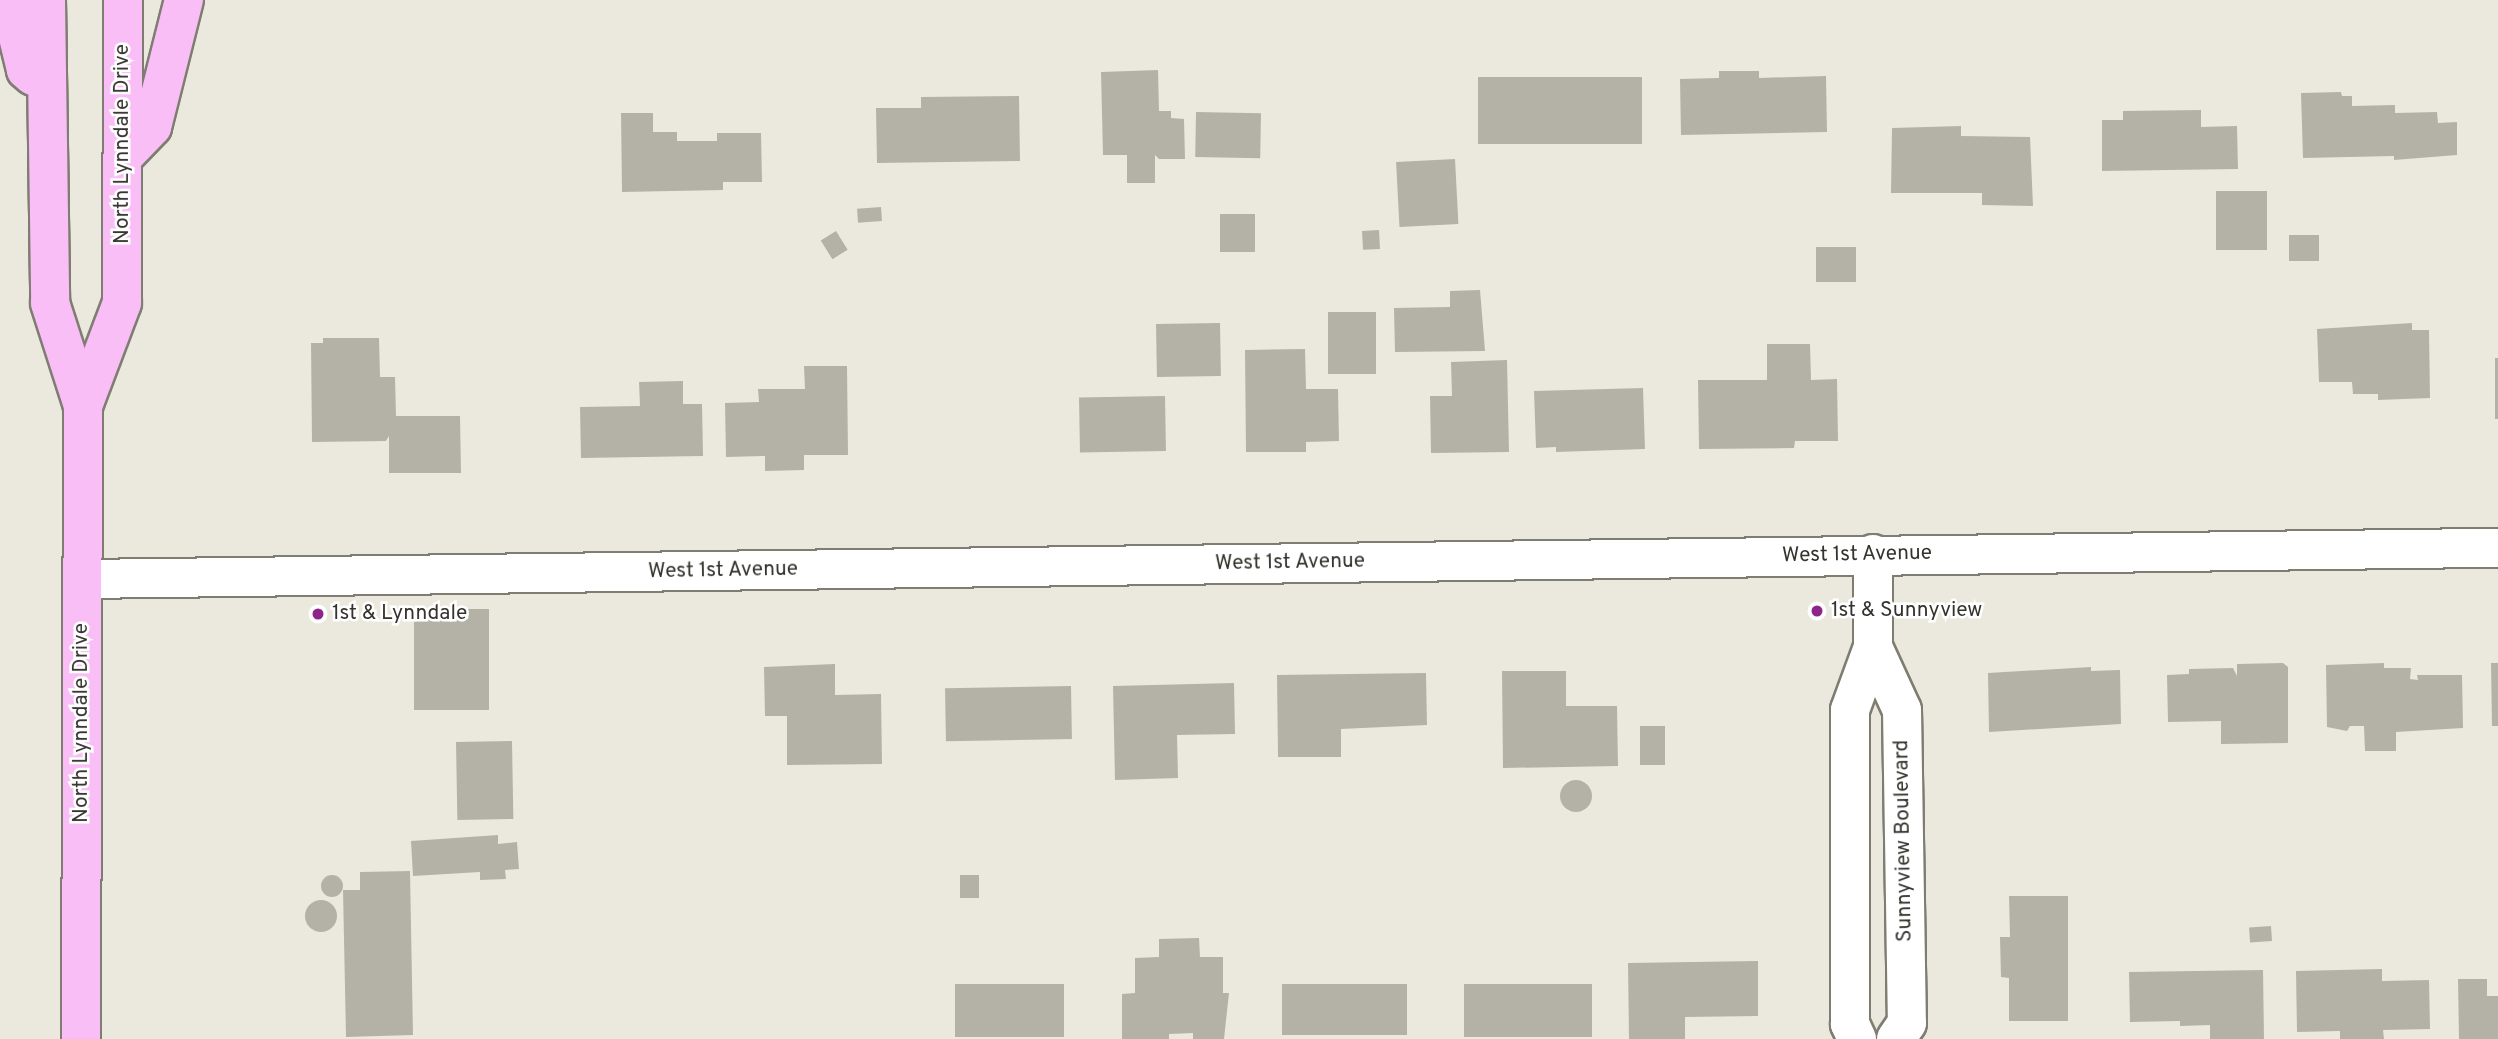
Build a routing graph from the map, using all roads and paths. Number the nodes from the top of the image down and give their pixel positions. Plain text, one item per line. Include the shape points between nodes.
1 (9, 0) edge
2 (46, 0) edge
3 (123, 0) edge
4 (184, 0) edge
5 (47, 90) junction
6 (123, 157) junction
7 (83, 406) junction
8 (2498, 548) edge
9 (1873, 554) junction
10 (82, 579) junction
11 (1873, 647) junction
12 (81, 1039) edge
13 (1857, 1039) edge
14 (1896, 1039) edge

1 - 5 main road via 26,69
2 - 5 main road, North Lynndale Drive
3 - 6 main road, North Lynndale Drive
4 - 6 main road via 152,127
5 - 7 main road, North Lynndale Drive via 50,303
6 - 7 main road, North Lynndale Drive via 122,303
7 - 10 main road, North Lynndale Drive
8 - 9 street, West 1st Avenue
9 - 10 street, West 1st Avenue
9 - 11 street, Sunnyview Boulevard
10 - 12 main road, North Lynndale Drive
11 - 13 street, Sunnyview Boulevard via 1850,710 1850,1024
11 - 14 street, Sunnyview Boulevard via 1902,710 1907,1023

